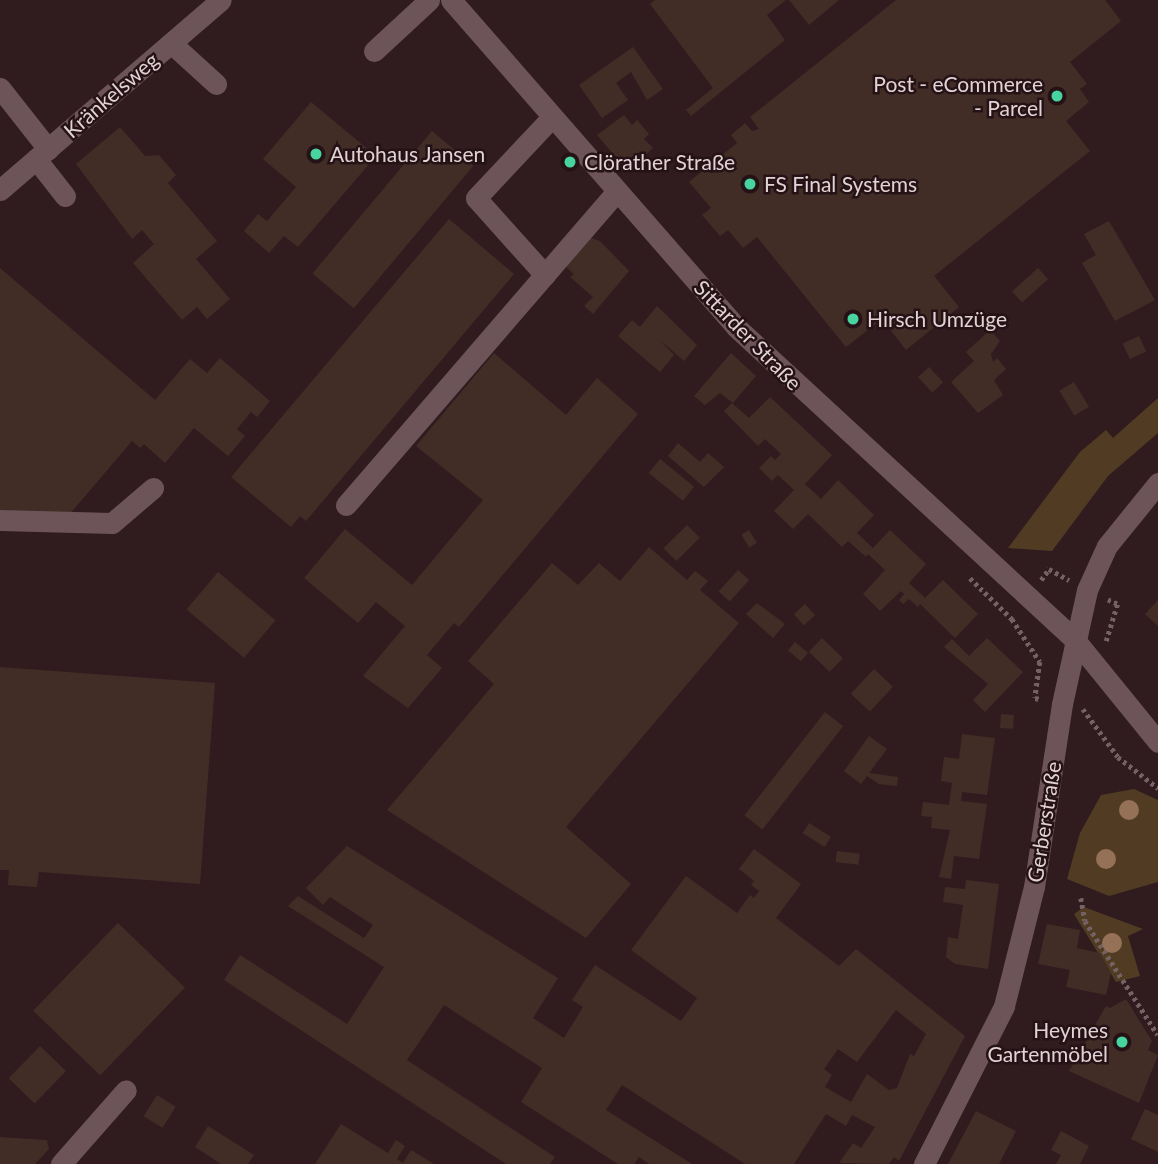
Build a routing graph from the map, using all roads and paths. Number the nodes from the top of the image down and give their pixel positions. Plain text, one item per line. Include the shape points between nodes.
1 (221, 0) edge
2 (429, 0) edge
3 (451, 0) edge
4 (171, 43) junction
5 (374, 51) dead end
6 (216, 84) dead end
7 (0, 88) edge
8 (552, 117) junction
9 (42, 154) junction
10 (0, 190) edge
11 (616, 192) junction
12 (65, 196) dead end
13 (545, 275) junction
14 (1158, 483) edge
15 (153, 488) dead end
16 (346, 505) dead end
17 (0, 520) edge
18 (1030, 573) dead end
19 (1087, 590) junction
20 (1076, 641) junction
21 (1112, 648) dead end
22 (1158, 742) edge
23 (1081, 898) dead end
24 (1158, 1035) edge
25 (126, 1090) dead end
26 (61, 1164) edge
27 (924, 1164) edge

1 - 4 street, Kränkelsweg
2 - 5 street
3 - 8 street, Sittarder Straße
4 - 6 street
4 - 9 street, Kränkelsweg
7 - 9 street
8 - 11 street, Sittarder Straße
8 - 13 street via 476,198
9 - 10 street, Kränkelsweg
9 - 12 street
11 - 13 street
11 - 20 street, Sittarder Straße via 736,327
13 - 16 street
14 - 19 street, Gerberstraße via 1107,546
15 - 17 street via 112,523
18 - 19 path via 1040,581 1049,569
19 - 20 street, Gerberstraße
19 - 21 path via 1117,604 1104,639
20 - 22 street, Sittarder Straße
20 - 27 street, Gerberstraße via 1034,887 1003,1006
23 - 24 path via 1085,921
25 - 26 street

